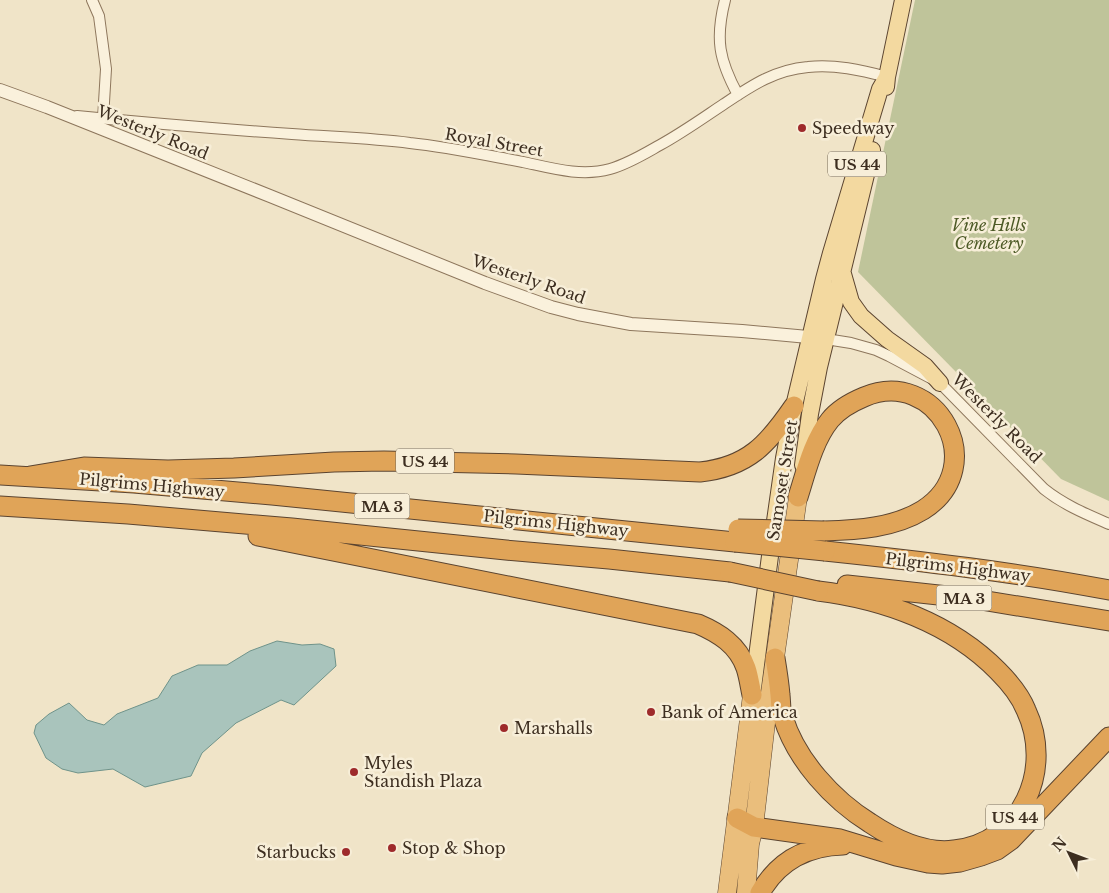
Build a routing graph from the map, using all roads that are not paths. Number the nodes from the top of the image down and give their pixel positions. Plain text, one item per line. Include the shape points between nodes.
1 (92, 0) edge
2 (725, 0) edge
3 (903, 0) edge
4 (887, 77) junction
5 (0, 90) edge
6 (738, 95) junction
7 (68, 116) junction
8 (103, 119) junction
9 (842, 271) junction
10 (818, 338) junction
11 (940, 383) junction
12 (794, 406) junction
13 (0, 475) edge
14 (30, 476) junction
15 (798, 497) junction
16 (0, 506) edge
17 (161, 517) junction
18 (1109, 524) edge
19 (736, 535) junction
20 (818, 586) junction
21 (1109, 590) edge
22 (1109, 621) edge
23 (775, 658) junction
24 (752, 695) junction
25 (1109, 738) edge
26 (746, 822) junction
27 (860, 845) junction
28 (728, 893) edge
29 (746, 893) edge
30 (760, 893) edge

1 - 8 street via 99,16 106,69
2 - 6 street via 720,47 726,72
3 - 4 main road, Samoset Street / US 44
4 - 6 street, Royal Street via 844,68 808,67 770,76
4 - 9 main road, Samoset Street / US 44 via 865,183
4 - 10 main road, Samoset Street / US 44 via 880,89 831,253
5 - 7 street, Westerly Road
6 - 8 street, Royal Street via 638,158 610,170 590,172 565,171 409,142
7 - 8 street, Royal Street
7 - 10 street, Westerly Road via 551,307 632,324
9 - 10 main road, Samoset Street / US 44
9 - 11 main road via 851,302 861,316 925,366
10 - 11 street, Westerly Road via 876,350
10 - 12 main road, Samoset Street / US 44
10 - 15 main road, Samoset Street / US 44 via 819,367
11 - 18 street, Westerly Road via 1057,499
12 - 14 highway, US 44 via 774,434 751,455 728,467 700,472 384,461 168,470 84,467
12 - 24 main road, Samoset Street
13 - 14 highway, Pilgrims Highway / US 44
14 - 19 highway, Pilgrims Highway / MA 3 via 213,490 646,532 693,525
15 - 19 highway, bridge via 818,438 830,420 856,400 870,394 894,391 921,399 940,415 950,433 954,452 950,480 940,496 921,511 881,526 860,529
15 - 23 highway, Samoset Street / US 44
16 - 17 highway, Pilgrims Highway / US 44
17 - 20 highway, Pilgrims Highway / US 44, bridge via 600,558 730,572
17 - 24 highway via 698,624 724,638 735,649 746,669
19 - 21 highway, Pilgrims Highway / MA 3, bridge via 825,551 947,564
20 - 22 highway, Pilgrims Highway / MA 3 via 975,599
20 - 23 highway, US 44 via 917,617 969,646 1005,679 1027,711 1036,750 1036,771 1022,808 994,836 968,848 954,850 917,846 874,826 833,794 815,775 796,746 782,717
23 - 26 highway, Samoset Street
24 - 26 highway, Samoset Street
25 - 27 highway via 1011,840 997,850 960,862 942,864
26 - 27 highway
26 - 28 highway, Samoset Street
26 - 29 highway, Samoset Street via 750,844
27 - 30 highway via 822,847 791,858 770,876

